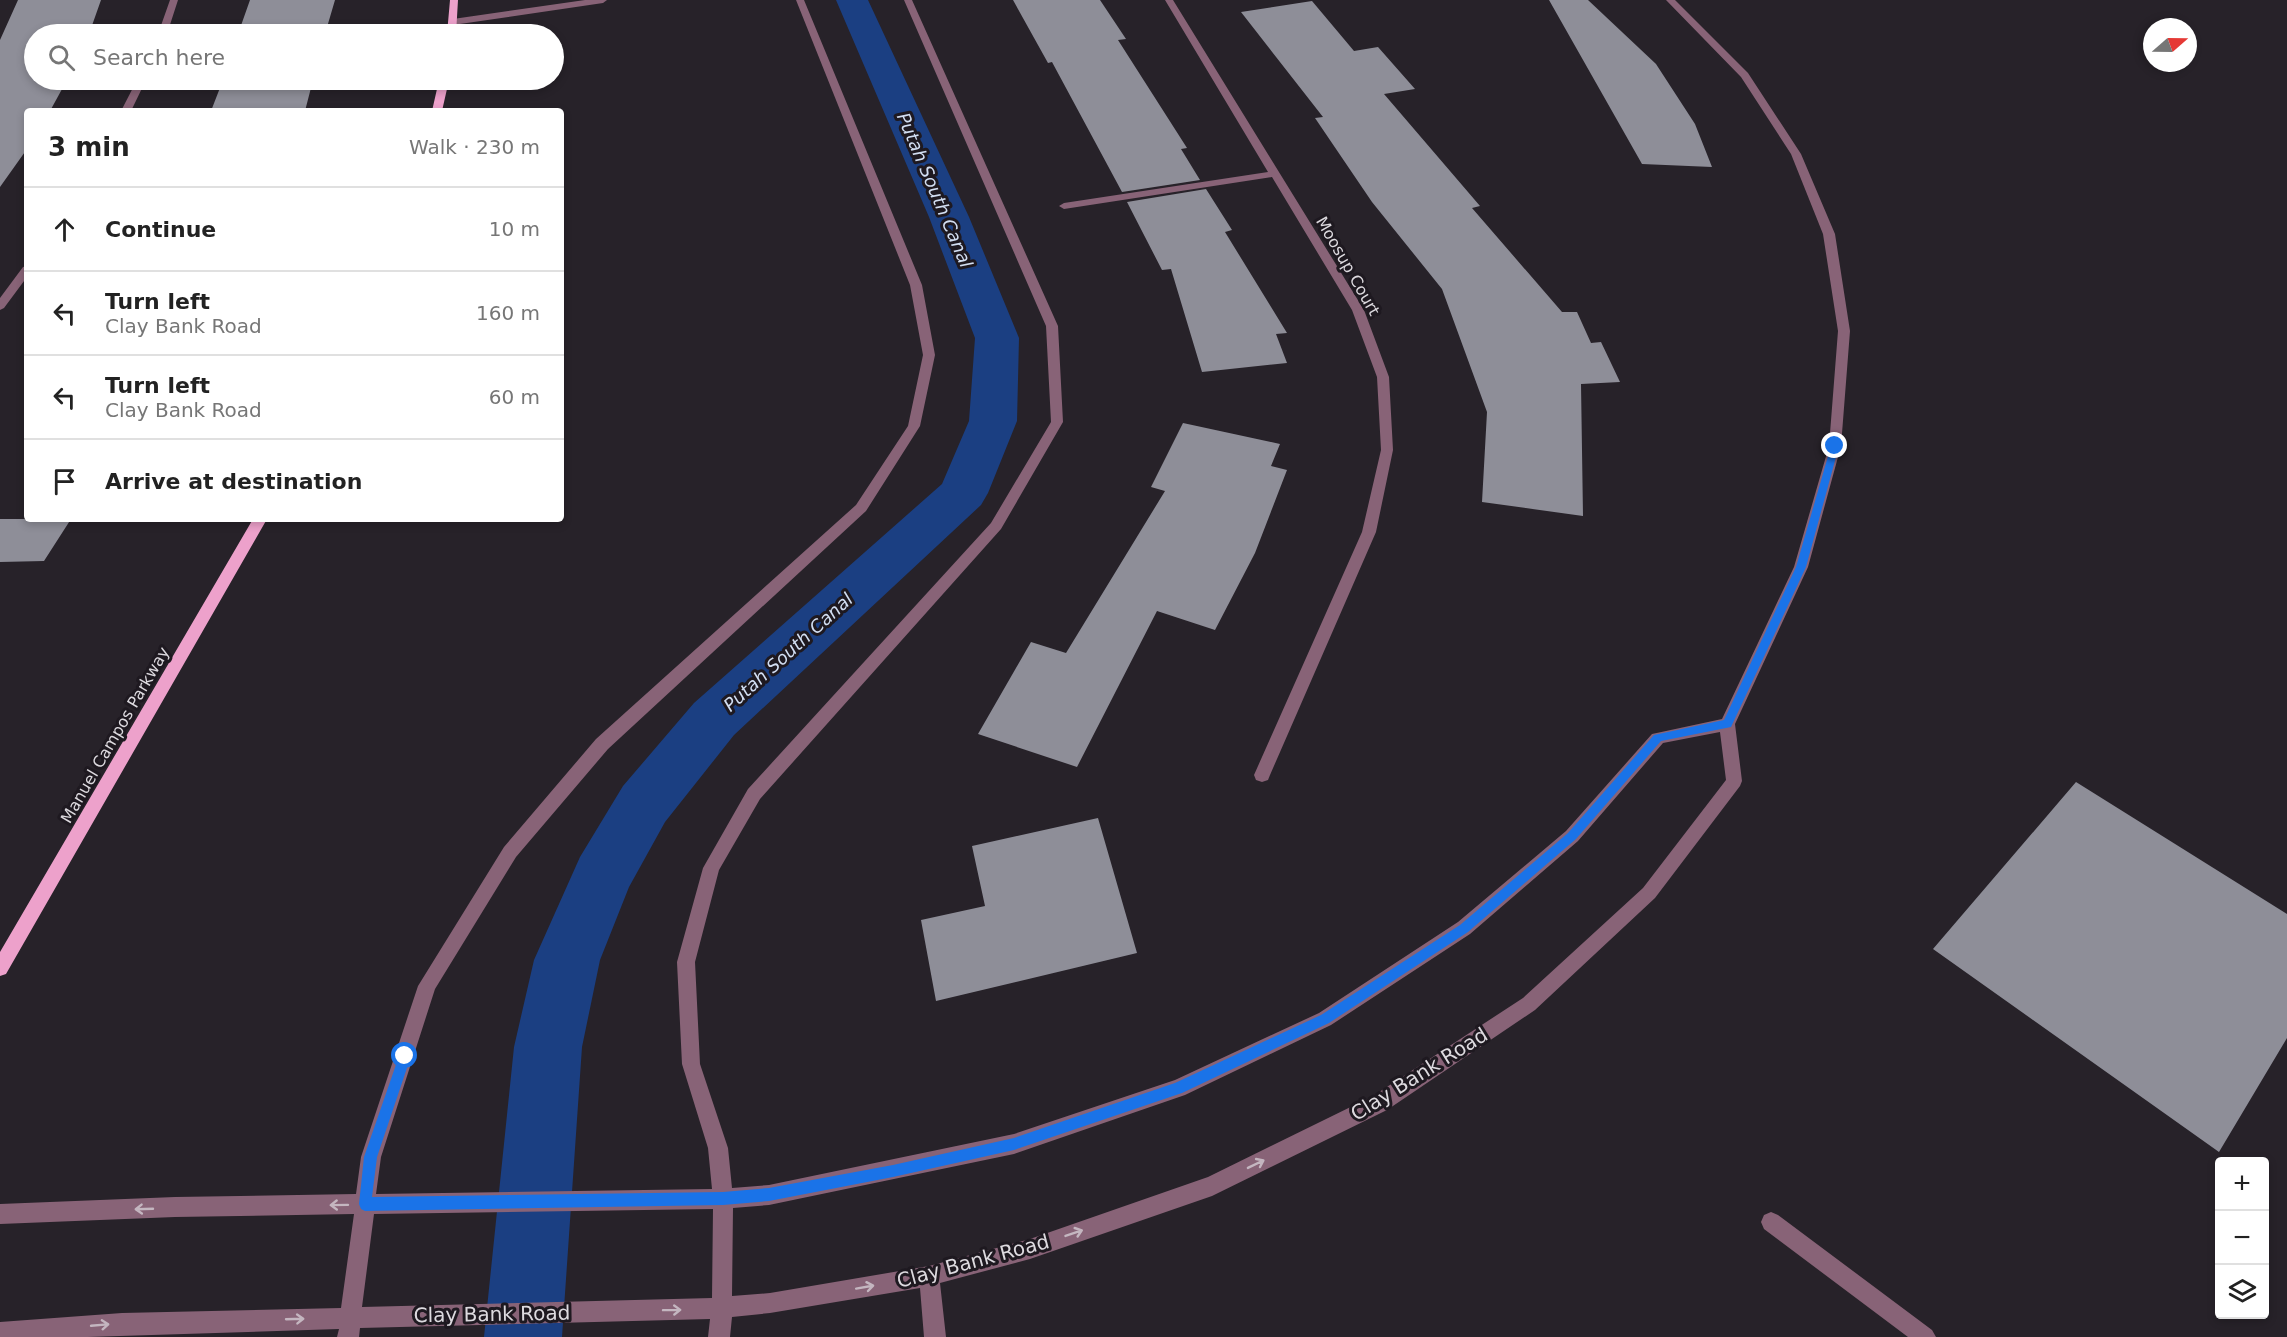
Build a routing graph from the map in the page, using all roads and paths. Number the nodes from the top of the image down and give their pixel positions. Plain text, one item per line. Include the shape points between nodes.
1 (174, 0) edge
2 (454, 0) edge
3 (603, 0) edge
4 (800, 0) edge
5 (908, 0) edge
6 (1169, 0) edge
7 (1670, 0) edge
8 (453, 22) joint
9 (166, 24) edge
10 (136, 90) edge
11 (441, 90) edge
12 (127, 108) edge
13 (437, 108) edge
14 (1274, 174) junction
15 (1064, 206) dead end
16 (24, 273) edge
17 (0, 306) edge
18 (258, 522) edge
19 (1727, 724) junction
20 (1262, 775) dead end
21 (0, 968) edge
22 (723, 1199) junction
23 (365, 1204) junction
24 (0, 1214) edge
25 (1771, 1222) dead end
26 (929, 1276) junction
27 (722, 1308) junction
28 (349, 1327) edge
29 (0, 1333) edge
30 (719, 1337) edge
31 (935, 1337) edge
32 (1925, 1337) edge

1 - 9 street
2 - 8 main road
3 - 8 street
4 - 23 street via 916,285 929,355 914,426 861,507 602,744 510,852 427,986 370,1157
5 - 22 street via 1052,326 1057,422 996,526 754,794 711,868 686,962 692,1064 718,1148
6 - 14 street, Moosup Court
7 - 19 street via 1745,75 1796,154 1829,234 1844,331 1835,446 1801,567
10 - 12 street
11 - 13 main road
14 - 15 street
14 - 20 street, Moosup Court via 1358,310 1383,377 1387,450 1369,532
16 - 17 street
18 - 21 main road, Manuel Campos Parkway
19 - 22 street via 1658,738 1572,836 1464,928 1304,1029 1178,1088 1014,1144 780,1193
26 -> 19 street, Clay Bank Road via 1030,1249 1212,1186 1380,1103 1529,1004 1649,893 1734,781
22 - 23 street
22 - 27 street
23 -> 24 street
23 - 28 street
25 - 32 street
27 -> 26 street, Clay Bank Road via 770,1304
26 - 31 street
28 -> 27 street, Clay Bank Road via 446,1315
27 - 30 street
29 -> 28 street, Clay Bank Road via 122,1324

